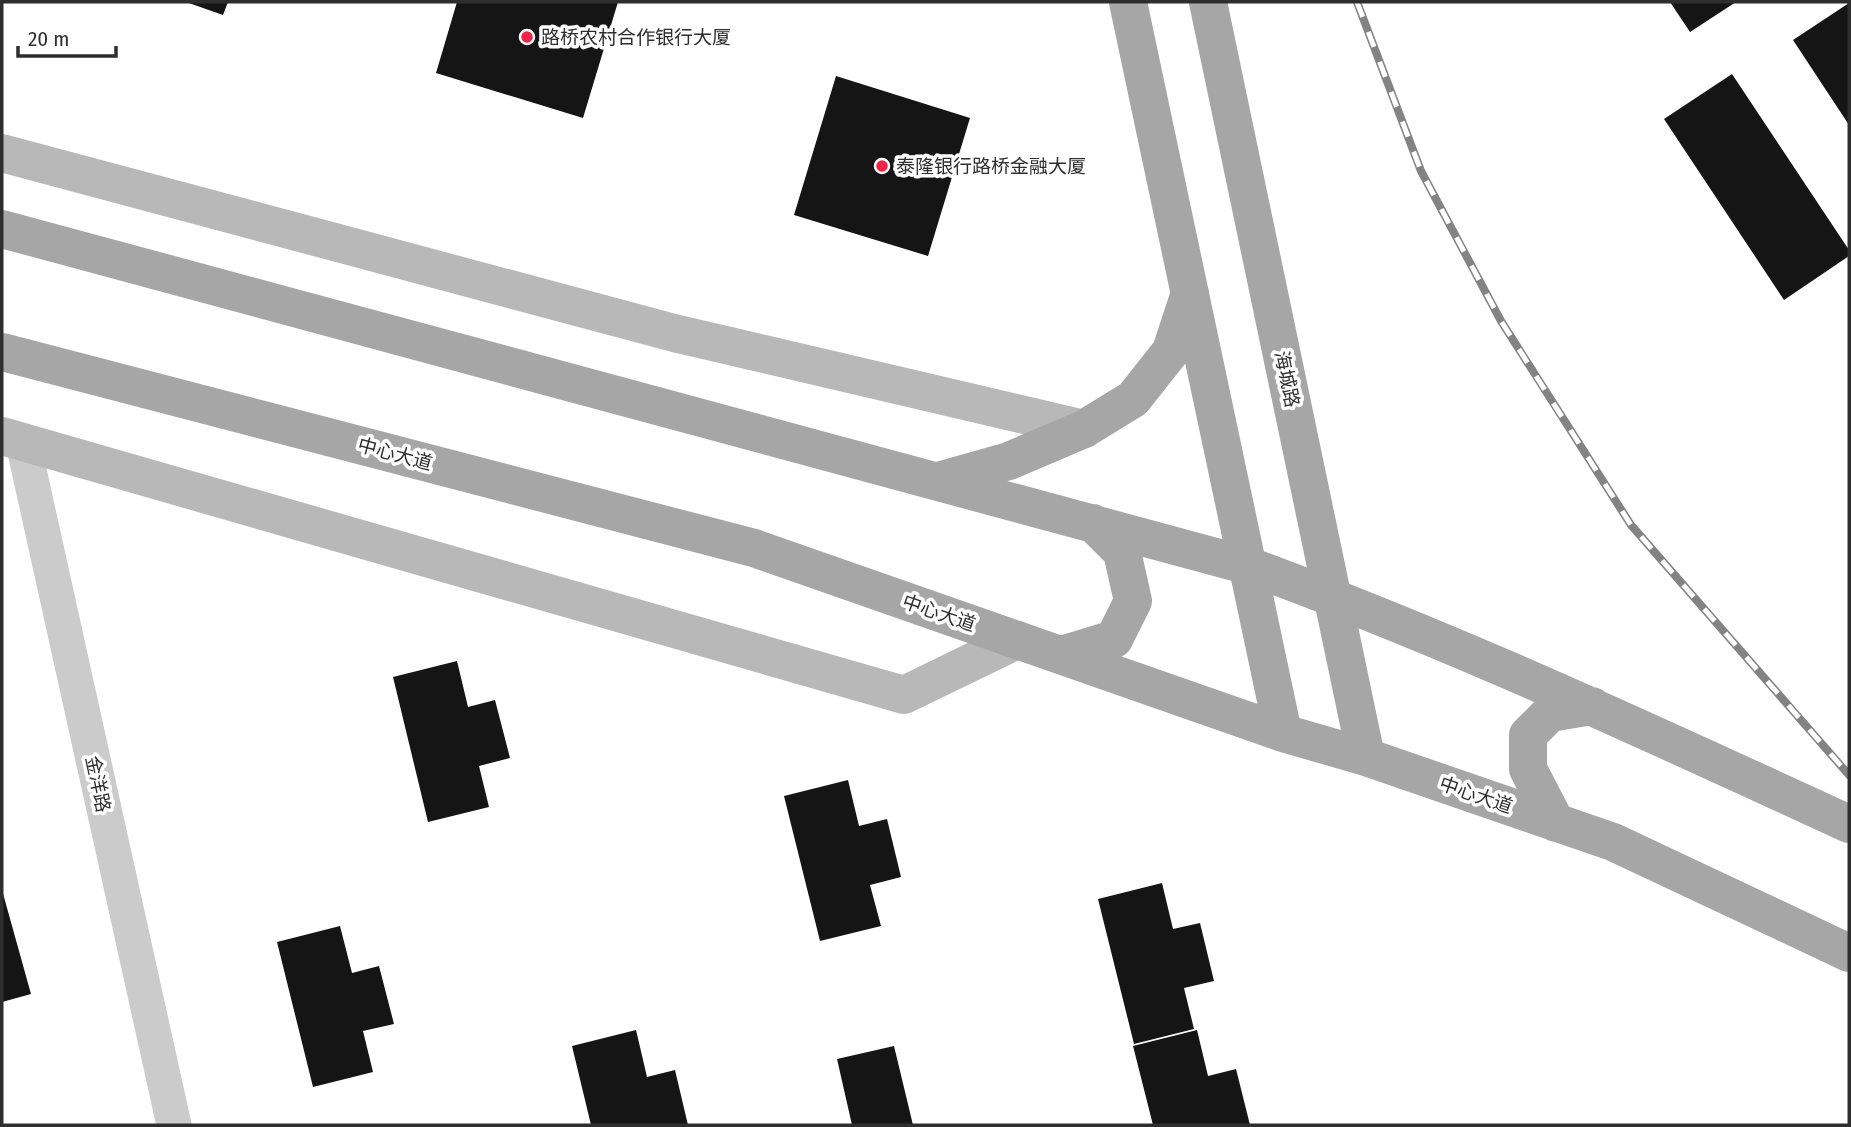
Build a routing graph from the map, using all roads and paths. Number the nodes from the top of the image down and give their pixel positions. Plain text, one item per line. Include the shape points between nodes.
1 (1128, 2) edge
2 (1208, 2) edge
3 (2, 153) edge
4 (2, 229) edge
5 (1191, 291) junction
6 (2, 352) edge
7 (1084, 429) junction
8 (13, 439) edge
9 (937, 481) junction
10 (1093, 523) junction
11 (1249, 566) junction
12 (1333, 597) junction
13 (1017, 640) junction
14 (1062, 655) junction
15 (1592, 706) junction
16 (1283, 733) junction
17 (1366, 757) junction
18 (1556, 823) junction
19 (1849, 824) edge
20 (1849, 953) edge
21 (174, 1125) edge

1 - 5 main road
2 - 12 main road, 海城路
3 - 7 main road via 674,334
4 - 9 main road
5 - 7 main road via 1171,351 1133,400
5 - 11 main road
6 - 13 main road, 中心大道 via 754,548
7 - 9 main road via 1009,461
8 - 13 main road via 904,695
8 - 21 street, 金洋路
9 - 10 main road
10 - 11 main road
10 - 14 main road via 1122,552 1133,601 1114,639
11 - 12 main road
11 - 16 main road
12 - 15 main road
12 - 17 main road, 海城路
13 - 14 main road, 中心大道
14 - 16 main road, 中心大道
15 - 18 main road via 1550,713 1528,735 1528,769
15 - 19 main road
16 - 17 main road, 中心大道
17 - 18 main road, 中心大道
18 - 20 main road, 中心大道 via 1613,842

